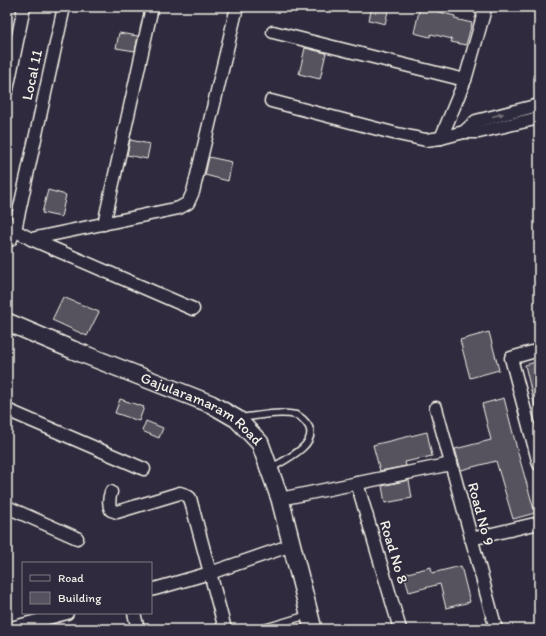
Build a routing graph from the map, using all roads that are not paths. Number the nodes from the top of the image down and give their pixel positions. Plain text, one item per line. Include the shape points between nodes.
1 (24, 7) edge
2 (64, 7) edge
3 (152, 7) edge
4 (238, 7) edge
5 (478, 7) edge
6 (273, 32) dead end
7 (465, 80) junction
8 (7, 90) edge
9 (271, 101) dead end
10 (539, 105) edge
11 (539, 118) edge
12 (464, 132) junction
13 (441, 138) junction
14 (104, 224) junction
15 (11, 228) edge
16 (31, 239) junction
17 (7, 242) edge
18 (193, 309) dead end
19 (7, 322) edge
20 (539, 350) edge
21 (436, 408) dead end
22 (7, 410) edge
23 (237, 418) junction
24 (451, 464) junction
25 (539, 464) edge
26 (269, 469) junction
27 (144, 470) dead end
28 (357, 483) junction
29 (111, 492) dead end
30 (280, 499) junction
31 (7, 507) edge
32 (539, 523) edge
33 (77, 538) dead end
34 (472, 539) junction
35 (292, 545) junction
36 (210, 573) junction
37 (152, 590) edge
38 (65, 614) edge
39 (134, 614) edge
40 (311, 622) edge
41 (49, 624) edge
42 (7, 629) edge
43 (138, 629) edge
44 (225, 629) edge
45 (261, 629) edge
46 (400, 629) edge
47 (496, 629) edge

1 - 8 street
2 - 15 street, Local 11
3 - 14 street
4 - 14 street via 193,192 188,203 179,208
5 - 7 street via 485,9
6 - 7 street
7 - 13 street
9 - 13 street via 393,133 426,140
12 -> 10 street via 476,121
11 - 12 street via 479,132
12 - 13 street
14 - 16 street
15 - 16 street
15 - 17 street, Local 11 via 11,239
16 - 18 street
19 - 23 main road, Gajularamaram Road via 211,404
20 - 25 street via 511,358
21 - 24 street, Road No 9
22 - 27 street
23 - 26 main road, Gajularamaram Road via 260,443
23 - 26 lane via 275,414 297,415 306,421 310,431 308,442 299,451
24 - 28 street
24 - 34 street, Road No 9
26 - 30 main road, Gajularamaram Road
28 - 30 street
28 - 46 street, Road No 8
29 - 36 street via 109,506 117,512 180,493 190,498
30 - 35 main road, Gajularamaram Road
31 - 33 street
32 - 34 street
34 - 47 street, Road No 9
35 - 36 street
35 - 40 main road, Gajularamaram Road
36 - 37 street
36 - 44 street
38 - 41 street
39 - 43 street
40 - 45 lane
41 - 42 street

